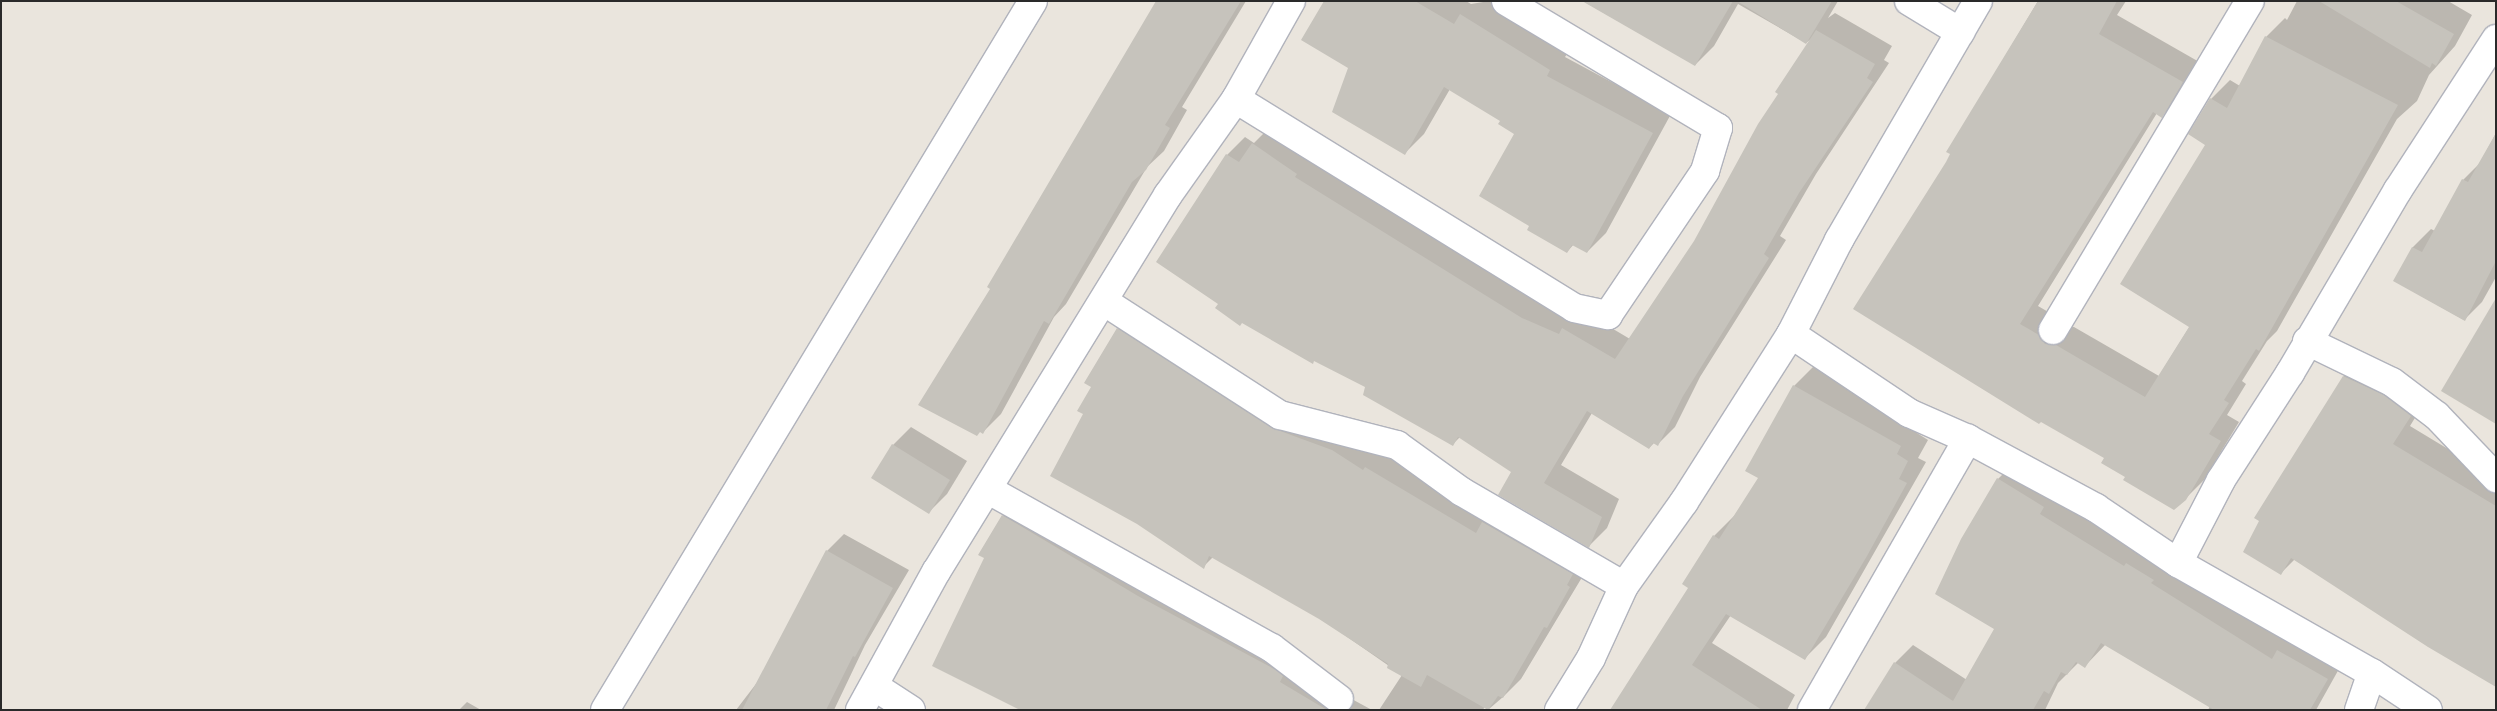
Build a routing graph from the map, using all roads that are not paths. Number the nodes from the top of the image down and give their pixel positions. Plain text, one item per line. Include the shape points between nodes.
1 (1033, 1) edge
2 (1291, 1) edge
3 (1506, 1) edge
4 (1909, 1) edge
5 (1978, 1) edge
6 (2250, 1) edge
7 (1960, 32) junction
8 (2496, 40) edge
9 (1236, 99) junction
10 (1105, 302) junction
11 (2053, 330) dead end
12 (1791, 334) junction
13 (2307, 341) junction
14 (1968, 439) junction
15 (2496, 478) edge
16 (989, 490) junction
17 (2178, 563) junction
18 (1624, 586) junction
19 (2372, 673) junction
20 (874, 686) junction
21 (1338, 699) dead end
22 (606, 710) edge
23 (860, 710) edge
24 (912, 710) edge
25 (1558, 710) edge
26 (1812, 710) edge
27 (2359, 710) edge
28 (2428, 710) edge

1 - 22 street
2 - 9 street
3 - 9 street via 1718,128 1705,171 1608,315 1574,308
4 - 7 street
5 - 7 street
6 - 11 street
7 - 12 street via 1839,240
8 - 13 street via 2398,190
9 - 10 street via 1168,195
10 - 16 street
10 - 18 street via 1280,415 1397,445 1462,492
12 - 14 street via 1909,413
12 - 18 street via 1684,502
13 - 15 street via 2392,382 2437,416
13 - 17 street via 2221,480
14 - 17 street via 2096,508
14 - 26 street
16 - 20 street via 936,572
16 - 21 street via 1272,648
17 - 19 street
18 - 25 street via 1591,658
19 - 27 street
19 - 28 street
20 - 23 street
20 - 24 street

